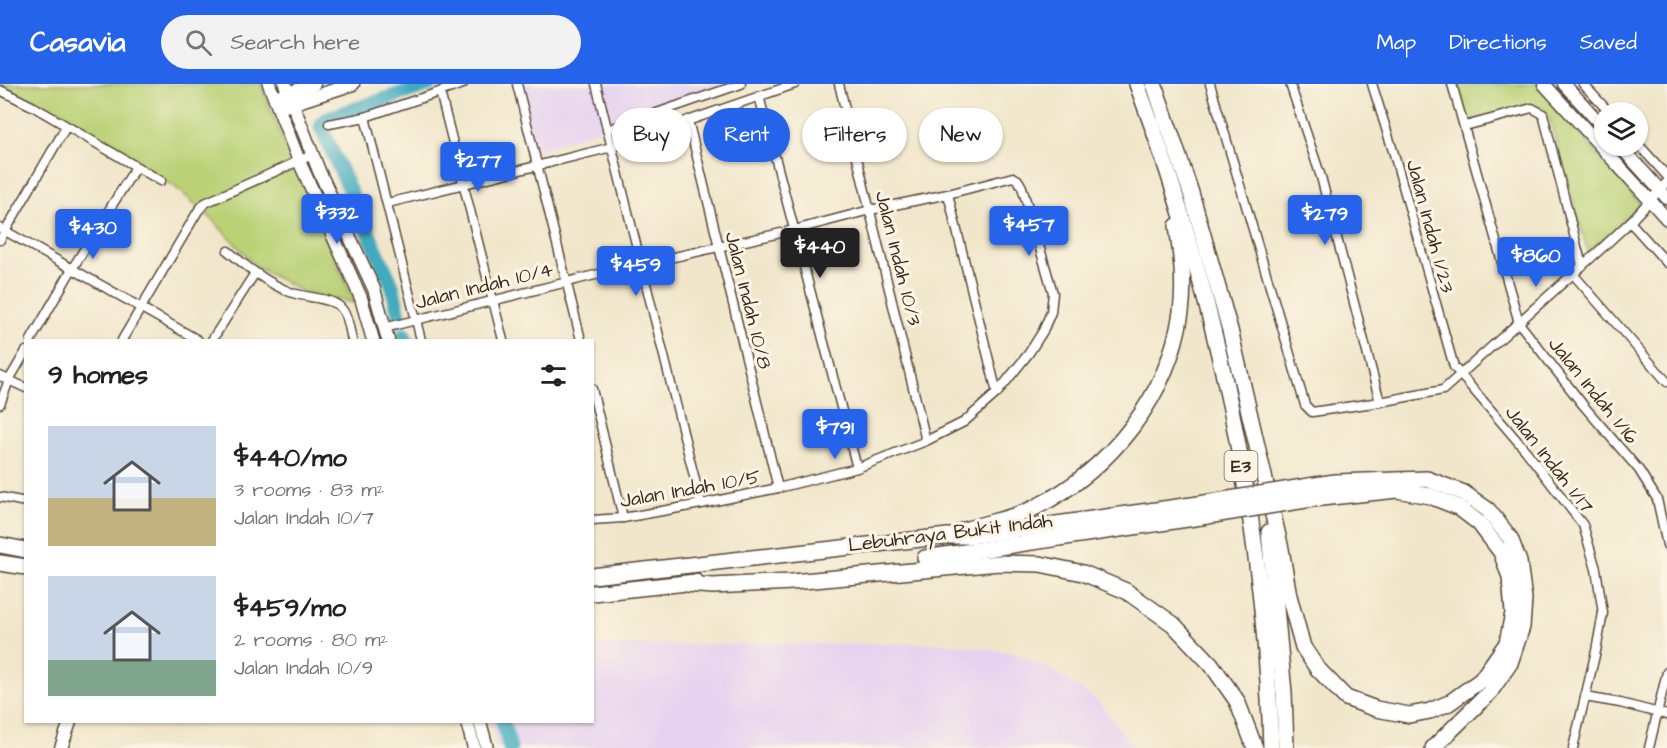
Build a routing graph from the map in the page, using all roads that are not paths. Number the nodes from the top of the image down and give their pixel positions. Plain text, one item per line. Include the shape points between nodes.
1 (269, 84) edge
2 (314, 84) edge
3 (353, 84) edge
4 (463, 84) edge
5 (517, 84) edge
6 (596, 84) edge
7 (741, 84) edge
8 (795, 84) edge
9 (839, 84) edge
10 (1137, 84) edge
11 (1154, 84) edge
12 (1210, 84) edge
13 (1290, 84) edge
14 (1372, 84) edge
15 (1452, 84) edge
16 (1544, 84) edge
17 (1564, 84) edge
18 (1583, 84) edge
19 (727, 88) junction
20 (1, 91) edge
21 (330, 92) junction
22 (440, 92) junction
23 (289, 94) edge
24 (759, 96) junction
25 (1600, 102) edge
26 (277, 103) junction
27 (732, 105) junction
28 (365, 117) junction
29 (1594, 117) edge
30 (691, 119) edge
31 (329, 124) dead end
32 (1465, 126) junction
33 (66, 127) junction
34 (608, 130) junction
35 (691, 133) edge
36 (612, 147) joint
37 (310, 150) junction
38 (1648, 155) edge
39 (1630, 156) edge
40 (299, 161) junction
41 (616, 162) edge
42 (537, 166) junction
43 (136, 167) junction
44 (1667, 176) edge
45 (1013, 177) joint
46 (161, 181) dead end
47 (462, 184) junction
48 (1174, 190) junction
49 (1664, 190) edge
50 (948, 194) junction
51 (1650, 199) junction
52 (388, 203) junction
53 (870, 210) junction
54 (1667, 219) edge
55 (1630, 222) junction
56 (3, 229) edge
57 (794, 230) junction
58 (0, 240) edge
59 (718, 246) junction
60 (228, 251) dead end
61 (1667, 263) edge
62 (641, 264) junction
63 (1582, 266) junction
64 (72, 269) junction
65 (255, 273) junction
66 (1573, 274) junction
67 (566, 282) junction
68 (361, 298) junction
69 (492, 299) junction
70 (141, 308) junction
71 (416, 320) junction
72 (1519, 323) junction
73 (385, 336) edge
74 (32, 339) edge
75 (123, 339) edge
76 (196, 339) edge
77 (213, 339) edge
78 (352, 339) edge
79 (373, 339) edge
80 (421, 339) edge
81 (503, 339) edge
82 (581, 339) edge
83 (24, 354) edge
84 (0, 376) edge
85 (1461, 376) junction
86 (9, 380) junction
87 (1667, 382) edge
88 (24, 387) edge
89 (997, 393) junction
90 (594, 397) edge
91 (1380, 402) junction
92 (0, 404) edge
93 (926, 441) junction
94 (857, 468) junction
95 (1262, 469) junction
96 (778, 488) junction
97 (1310, 492) junction
98 (1667, 496) edge
99 (0, 497) edge
100 (1657, 499) junction
101 (24, 502) edge
102 (701, 504) junction
103 (1200, 510) junction
104 (623, 518) junction
105 (594, 520) edge
106 (948, 536) junction
107 (0, 545) edge
108 (1667, 545) edge
109 (24, 550) edge
110 (0, 563) edge
111 (24, 567) edge
112 (594, 576) edge
113 (686, 584) junction
114 (594, 593) edge
115 (1667, 672) edge
116 (1585, 697) junction
117 (1656, 712) junction
118 (1667, 715) edge
119 (70, 723) edge
120 (79, 723) edge
121 (467, 723) edge
122 (480, 723) edge
123 (61, 748) edge
124 (70, 748) edge
125 (474, 748) edge
126 (487, 748) edge
127 (1255, 748) edge
128 (1271, 748) edge
129 (1286, 748) edge
130 (1433, 748) edge
131 (1574, 748) edge
132 (1649, 748) edge

1 - 26 main road
2 - 23 main road
3 - 21 main road
4 - 22 street
5 - 42 street
6 - 34 street
7 - 19 street
8 - 24 street
9 - 53 street, Jalan Indah 10/3
10 - 48 highway, E3
11 - 95 highway, E3 via 1217,282
12 - 91 street via 1305,405 1312,412
13 - 91 street via 1321,177
14 - 85 street, Jalan Indah 1/23 via 1454,367
15 - 32 street
16 - 51 main road
17 - 29 main road
18 - 25 street
19 - 27 street
19 - 34 street
20 - 33 street
21 - 23 main road
21 - 37 main road via 307,108
22 - 28 street
22 - 47 street
23 - 26 main road
23 - 37 main road
24 - 27 street
24 - 57 street
26 - 40 main road
27 - 30 street
28 - 31 street
28 - 52 street
32 - 63 street via 1532,108 1545,118
32 - 72 street
33 - 43 street
33 - 56 street
34 - 36 street
35 - 59 street, Jalan Indah 10/8
36 - 42 street
37 - 40 street
37 - 73 main road via 374,289
38 - 44 street
39 - 49 main road
40 - 68 main road
40 - 70 street via 205,203
41 - 62 street
42 - 47 street
42 - 67 street
43 - 46 street
43 - 64 street
45 - 50 street, Jalan Indah 10/4
45 - 89 street, Jalan Indah 10/5 via 1023,187 1053,293 1043,331
47 - 52 street
47 - 69 street
48 - 106 highway via 1182,262 1181,312 1164,375 1142,415 1104,461 1061,493 1029,511
48 - 128 highway, E3 via 1216,343 1245,487 1264,633
49 - 51 street
50 - 53 street, Jalan Indah 10/4
50 - 89 street
51 - 54 main road
51 - 55 street
52 - 71 street
53 - 57 street, Jalan Indah 10/4
53 - 93 street, Jalan Indah 10/3
55 - 61 street
55 - 63 street
56 - 58 street
56 - 64 street
57 - 59 street, Jalan Indah 10/4
57 - 94 street
59 - 62 street, Jalan Indah 10/4
59 - 96 street, Jalan Indah 10/8
60 - 65 street
62 - 67 street, Jalan Indah 10/4
62 - 102 street
63 - 66 street
64 - 70 street
64 - 74 street
65 - 77 street
65 - 78 street via 292,293 340,307 347,316
66 - 72 street
66 - 87 street
67 - 69 street, Jalan Indah 10/4
67 - 82 street
68 - 73 main road
68 - 79 main road
69 - 71 street, Jalan Indah 10/4
69 - 81 street
70 - 75 street
70 - 76 street
71 - 73 street, Jalan Indah 10/4
71 - 80 street
72 - 85 street
72 - 100 street, Jalan Indah 1/16 via 1639,470
83 - 86 street
84 - 86 street
85 - 91 street via 1443,390
85 - 116 street, Jalan Indah 1/17 via 1526,451 1582,525 1596,569 1603,614
86 - 88 street
86 - 92 street
89 - 93 street, Jalan Indah 10/5 via 964,422
90 - 104 street
93 - 94 street, Jalan Indah 10/5
94 - 96 street, Jalan Indah 10/5
95 - 97 highway via 1303,647 1346,698 1376,710 1409,715 1449,703 1481,680 1507,643 1513,613 1510,577 1501,552 1479,523 1458,507 1430,496 1397,490
95 - 129 highway, E3
96 - 102 street, Jalan Indah 10/5
97 - 103 highway, Lebuhraya Bukit Indah, bridge
97 - 130 highway via 1346,481 1427,479 1464,493 1488,510 1510,538 1519,562 1524,599 1522,627 1510,663 1490,692
98 - 100 street
99 - 101 street
100 - 108 street, Jalan Indah 1/16
102 - 104 street, Jalan Indah 10/5
103 - 106 highway, Lebuhraya Bukit Indah
103 - 113 highway, Lebuhraya Bukit Indah via 935,557
104 - 105 street, Jalan Indah 10/5
106 - 112 highway, Lebuhraya Bukit Indah
107 - 109 highway
110 - 111 highway
113 - 114 highway, Lebuhraya Bukit Indah
113 - 127 highway via 792,582 999,563 1040,564 1083,573 1126,591 1173,624 1211,664 1237,701
115 - 117 street
116 - 117 street
116 - 131 street, Jalan Indah 1/17
117 - 118 street
117 - 132 street
119 - 123 main road
120 - 124 main road
121 - 125 main road
122 - 126 main road

